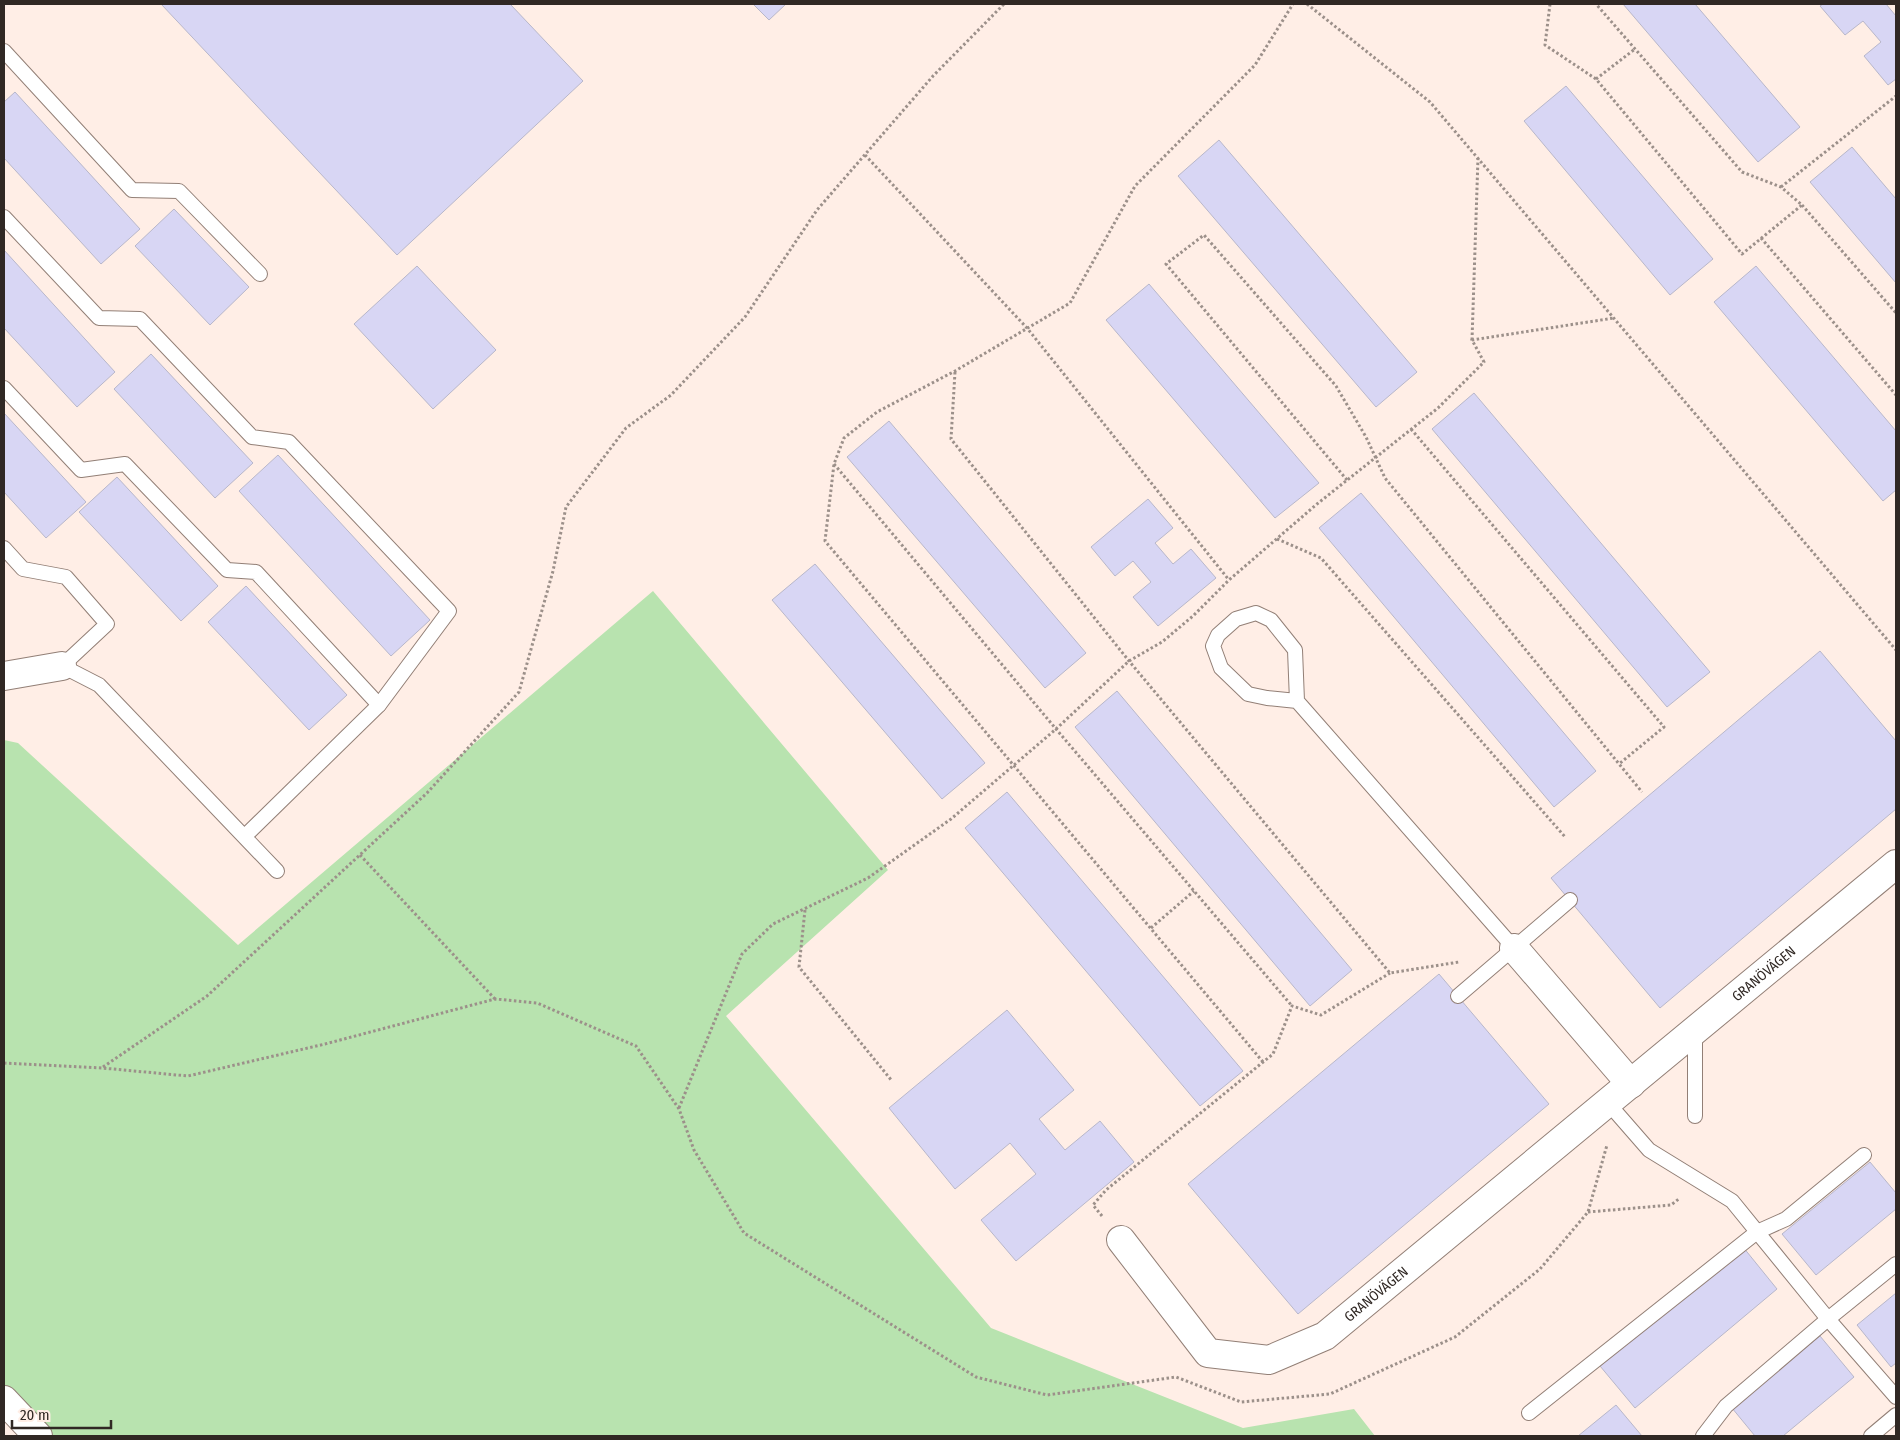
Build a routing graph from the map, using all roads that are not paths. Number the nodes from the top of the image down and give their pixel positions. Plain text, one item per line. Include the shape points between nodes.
1 (4, 51) edge
2 (4, 217) edge
3 (260, 274) dead end
4 (4, 388) edge
5 (4, 548) edge
6 (62, 666) junction
7 (4, 676) edge
8 (1297, 701) junction
9 (380, 705) junction
10 (244, 836) junction
11 (1896, 864) edge
12 (277, 870) dead end
13 (1570, 900) dead end
14 (1514, 948) junction
15 (1458, 996) dead end
16 (1695, 1031) junction
17 (1631, 1084) junction
18 (1608, 1103) junction
19 (1695, 1116) dead end
20 (1864, 1155) dead end
21 (1757, 1232) junction
22 (1121, 1240) dead end
23 (1896, 1264) edge
24 (1828, 1319) junction
25 (1896, 1397) edge
26 (4, 1400) edge
27 (1529, 1413) dead end
28 (1896, 1416) edge
29 (38, 1436) edge
30 (1703, 1436) edge
31 (1872, 1436) edge

1 - 3 lane via 132,190 179,191
2 - 9 lane via 99,318 140,319 252,438 289,442 449,611
4 - 9 lane via 80,470 125,464 227,570 256,572
5 - 6 lane via 24,569 66,577 107,624
6 - 7 street
6 - 10 lane via 99,685
8 - 8 lane via 1248,694 1222,668 1213,646 1218,635 1236,619 1256,613 1271,620 1295,650
8 - 14 lane
9 - 10 lane
10 - 12 lane
11 - 16 street, GRANÖVÄGEN
13 - 14 lane
14 - 15 lane
14 - 17 street
16 - 17 street, GRANÖVÄGEN
16 - 19 lane
17 - 18 street, GRANÖVÄGEN
18 - 21 lane via 1649,1150 1732,1201
18 - 22 street, GRANÖVÄGEN via 1325,1336 1269,1360 1208,1353
20 - 21 lane via 1786,1220
21 - 24 lane
21 - 27 lane
23 - 24 lane
24 - 25 lane
24 - 30 lane via 1726,1406
26 - 29 street
28 - 31 lane

